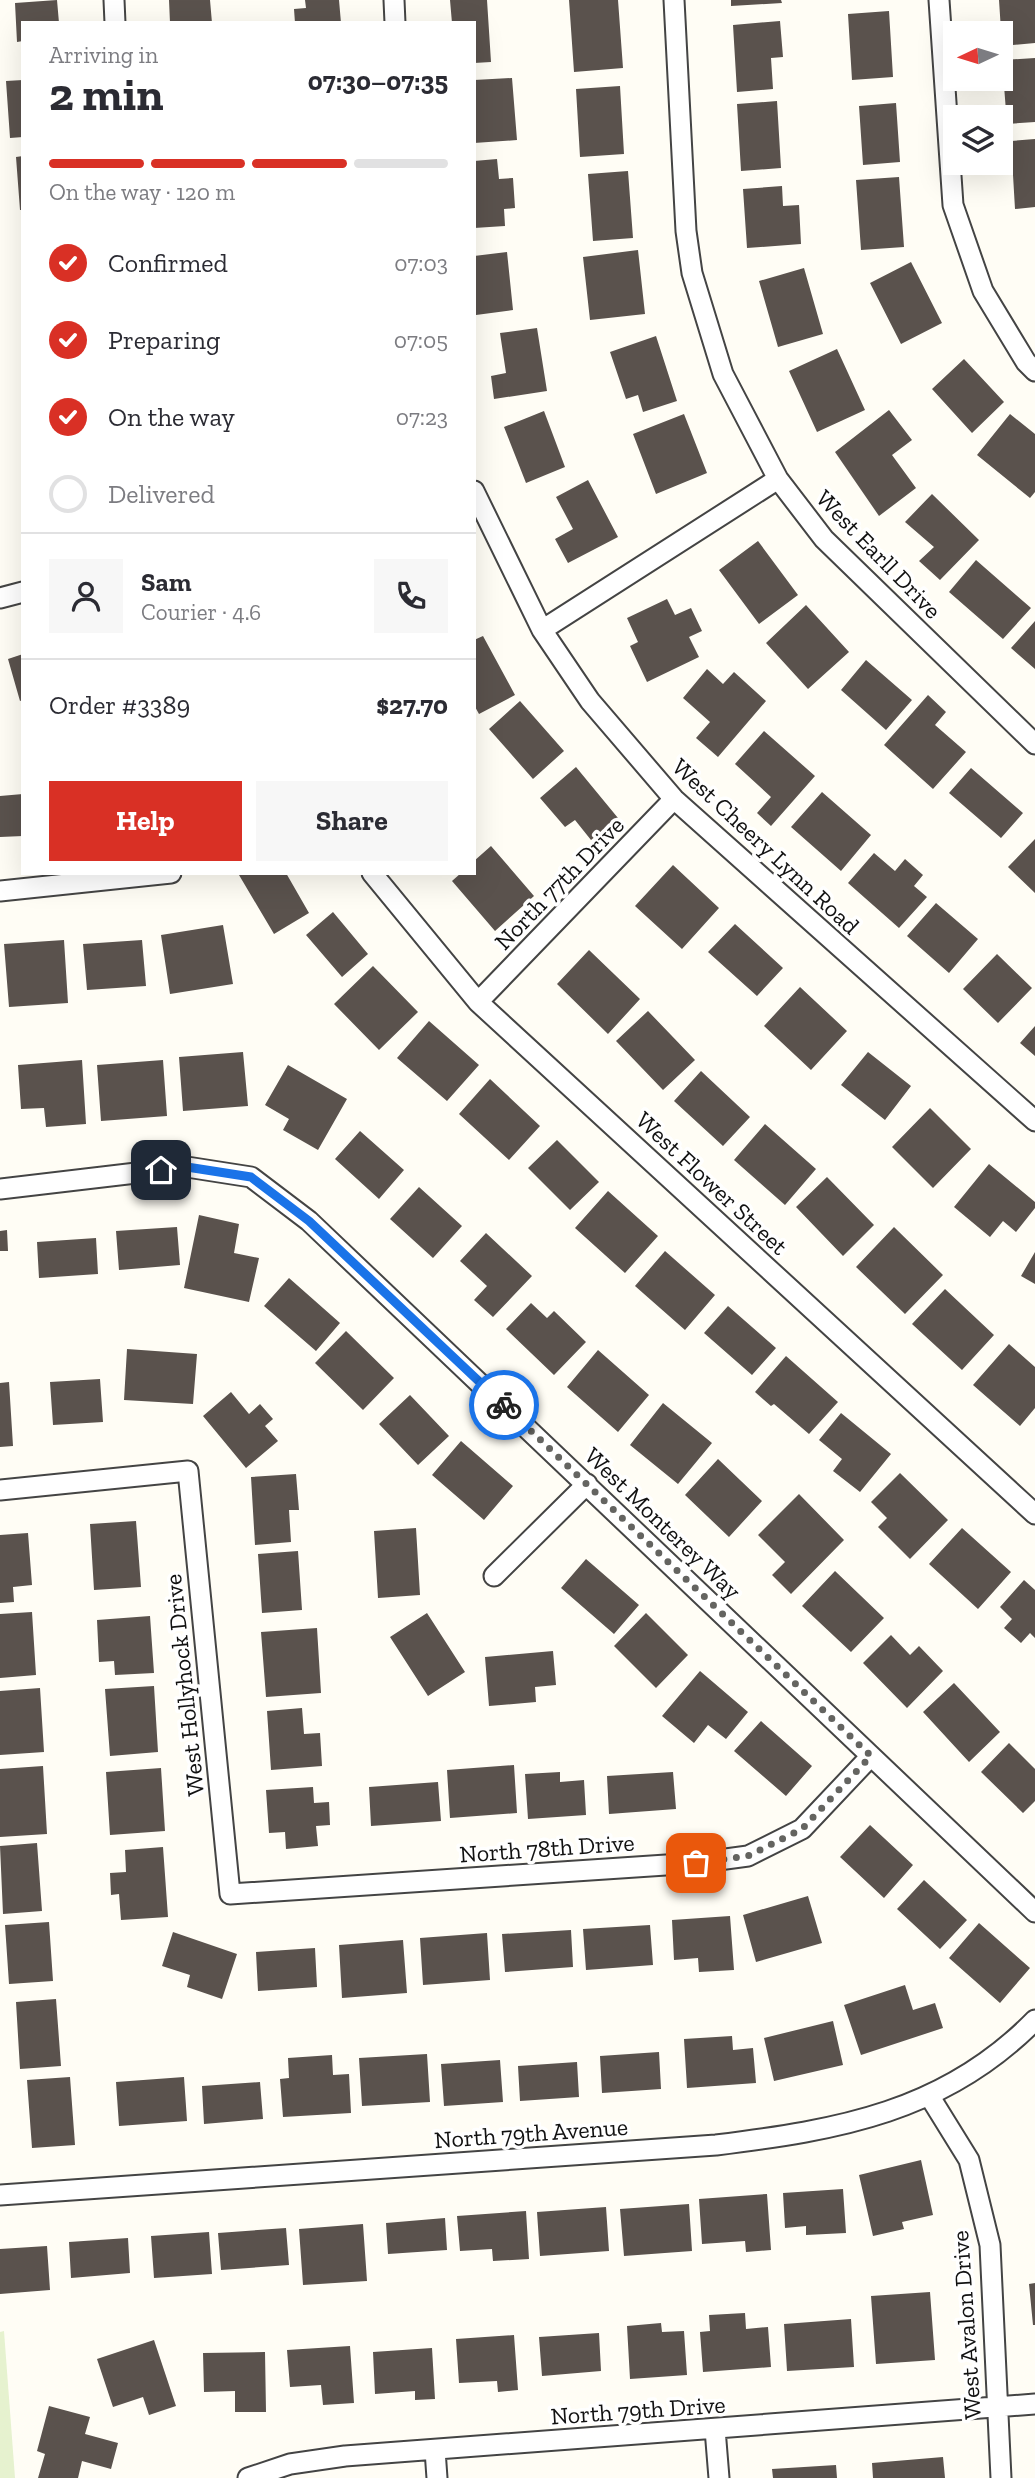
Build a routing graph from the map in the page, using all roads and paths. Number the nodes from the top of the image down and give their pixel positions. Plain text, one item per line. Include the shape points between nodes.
1 (114, 0) edge
2 (394, 0) edge
3 (674, 0) edge
4 (939, 0) edge
5 (115, 21) edge
6 (395, 21) edge
7 (1035, 370) edge
8 (778, 479) junction
9 (476, 495) edge
10 (21, 593) edge
11 (0, 598) edge
12 (542, 630) junction
13 (1035, 744) edge
14 (674, 799) junction
15 (152, 875) edge
16 (374, 875) edge
17 (0, 891) edge
18 (478, 1002) junction
19 (1035, 1121) edge
20 (0, 1189) edge
21 (587, 1484) junction
22 (0, 1490) edge
23 (1035, 1514) edge
24 (494, 1576) dead end
25 (871, 1756) junction
26 (230, 1894) joint
27 (1035, 1912) edge
28 (1035, 2020) edge
29 (930, 2097) junction
30 (0, 2195) edge
31 (1035, 2404) edge
32 (996, 2406) junction
33 (715, 2429) junction
34 (435, 2450) junction
35 (248, 2478) edge
36 (437, 2478) edge
37 (719, 2478) edge
38 (1001, 2478) edge

1 - 5 street
2 - 6 street
3 - 8 street, West Earll Drive via 683,200 692,273 723,374
4 - 7 street via 953,205 983,291
8 - 12 street
8 - 13 street, West Earll Drive via 824,539
9 - 12 street, West Cheery Lynn Road
10 - 11 street
12 - 14 street, West Cheery Lynn Road via 590,701
14 - 18 street, North 77th Drive
14 - 19 street, West Cheery Lynn Road
15 - 17 street
16 - 18 street, West Flower Street
18 - 23 street, West Flower Street
20 - 21 street, West Monterey Way via 187,1167 251,1177 309,1221
21 - 24 street
21 - 25 street, West Monterey Way
22 - 26 street, West Hollyhock Drive via 188,1471
25 - 26 street, North 78th Drive via 802,1829 748,1856
25 - 27 street, West Monterey Way
28 - 29 street, North 79th Avenue via 995,2054
29 - 30 street, North 79th Avenue via 811,2132 716,2145
29 - 32 street, West Avalon Drive via 969,2160 990,2245
31 - 32 street, North 79th Drive
32 - 33 street, North 79th Drive
32 - 38 street, West Avalon Drive
33 - 34 street, North 79th Drive
33 - 37 street
34 - 35 street, North 79th Drive via 290,2464
34 - 36 street

